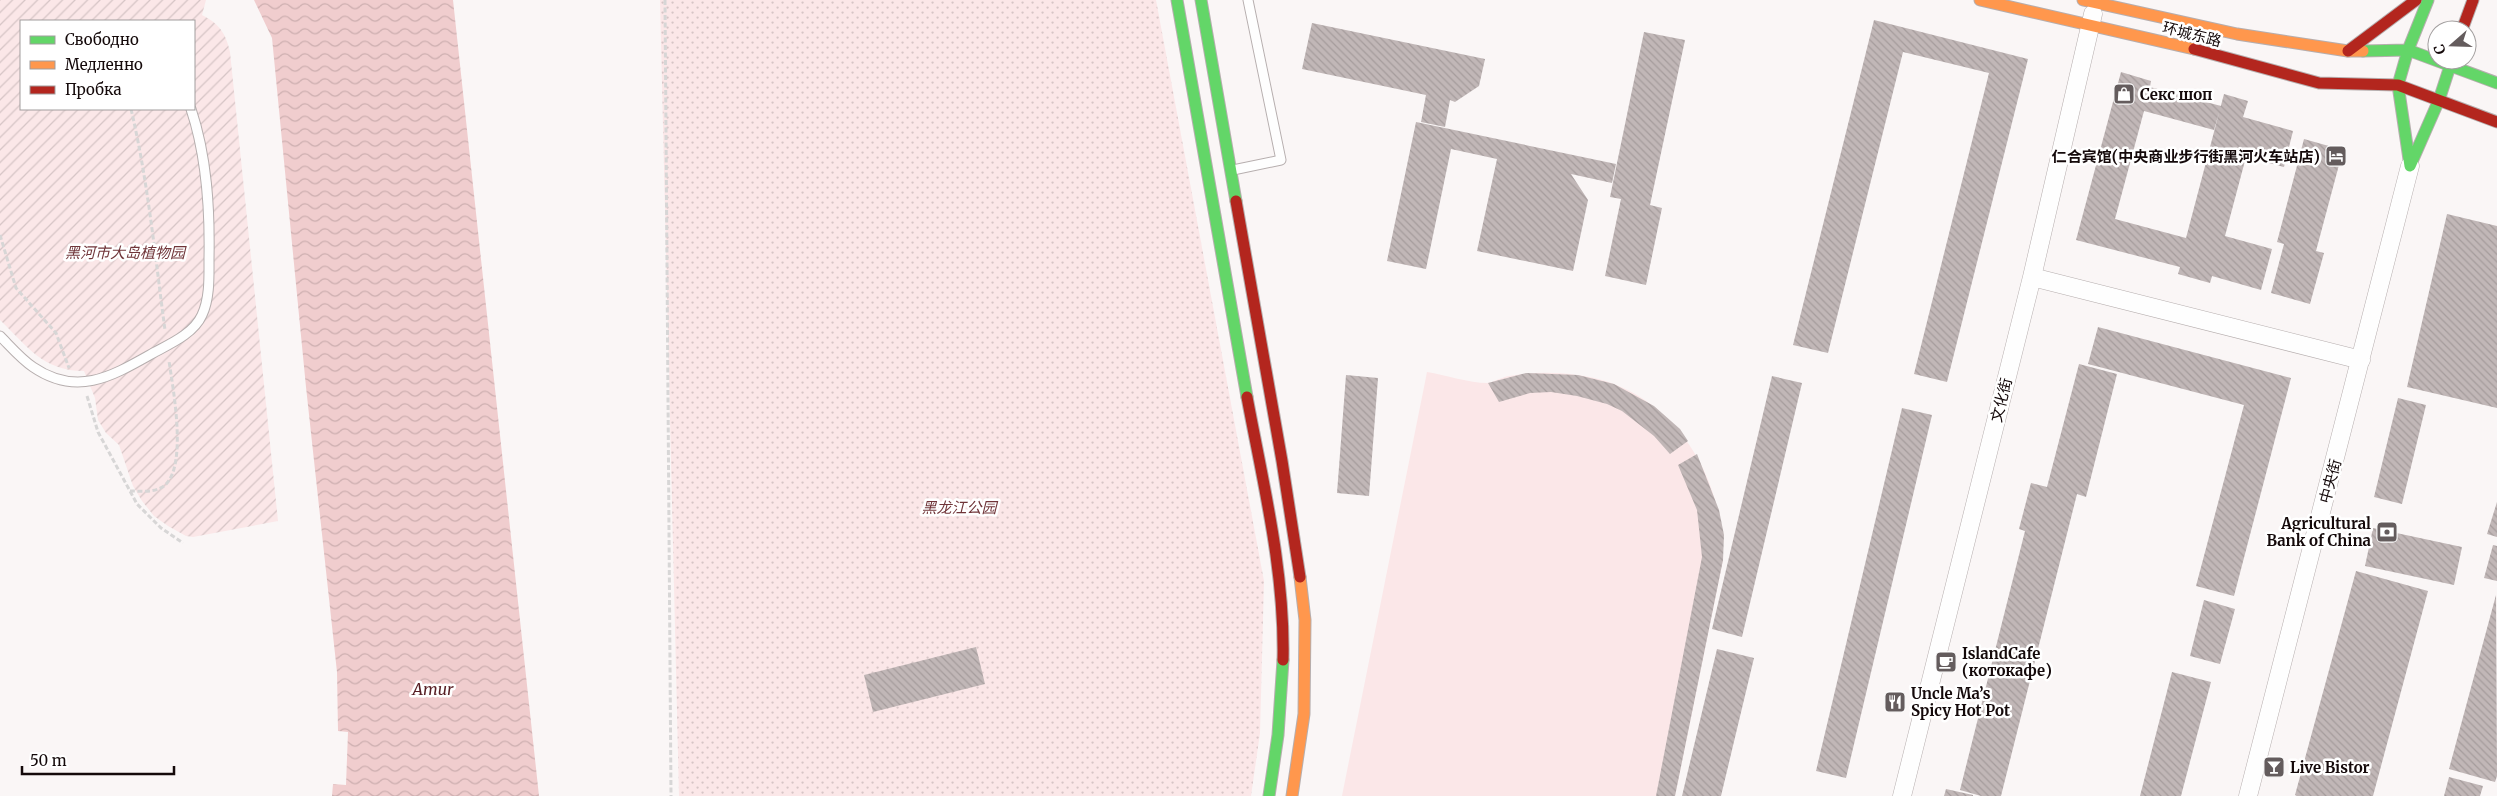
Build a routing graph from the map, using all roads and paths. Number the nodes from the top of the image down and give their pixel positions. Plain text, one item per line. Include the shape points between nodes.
1 (665, 0) edge
2 (1177, 0) edge
3 (1201, 0) edge
4 (1248, 0) edge
5 (1980, 0) edge
6 (2416, 0) edge
7 (2428, 0) edge
8 (2473, 0) edge
9 (2089, 1) edge
10 (2466, 20) edge
11 (2090, 25) junction
12 (2408, 50) junction
13 (2348, 51) junction
14 (2427, 56) edge
15 (2449, 70) edge
16 (2467, 70) edge
17 (2497, 83) edge
18 (2398, 85) junction
19 (2439, 100) junction
20 (131, 110) edge
21 (191, 110) edge
22 (2497, 122) edge
23 (2410, 166) junction
24 (1230, 171) junction
25 (0, 235) edge
26 (2032, 277) junction
27 (0, 336) edge
28 (167, 346) junction
29 (2361, 360) junction
30 (74, 383) junction
31 (84, 383) junction
32 (130, 491) junction
33 (182, 544) dead end
34 (671, 796) edge
35 (1269, 796) edge
36 (1292, 796) edge
37 (1902, 796) edge
38 (2248, 796) edge

1 - 34 path
2 - 35 street via 1276,559 1283,631 1280,710
3 - 24 street
4 - 24 lane via 1281,160
5 - 11 street, 环城东路
6 - 13 street
7 - 12 street
8 - 10 street
9 - 11 street, 文化街
9 - 13 street, 环城东路 via 2237,34
11 - 18 street, 环城东路 via 2319,83
11 - 26 street, 文化街
12 - 13 street, 环城东路
12 - 14 street
12 - 18 street
15 - 19 street
16 - 17 street
18 - 19 street, 环城东路
18 - 23 street
19 - 22 street, 环城东路
19 - 23 street
20 - 28 path via 156,247
21 - 28 lane via 205,167 210,218 209,285 202,315 180,339
23 - 29 street, 中央街
24 - 36 street via 1284,470 1305,620 1304,714
25 - 30 path via 16,288 56,333
26 - 29 street
26 - 37 street, 文化街
27 - 30 lane via 31,366
28 - 31 lane via 116,374
28 - 32 path via 174,400 176,465 164,486 155,490
29 - 38 street, 中央街
30 - 31 lane
31 - 32 path via 98,432
32 - 33 path via 137,504

